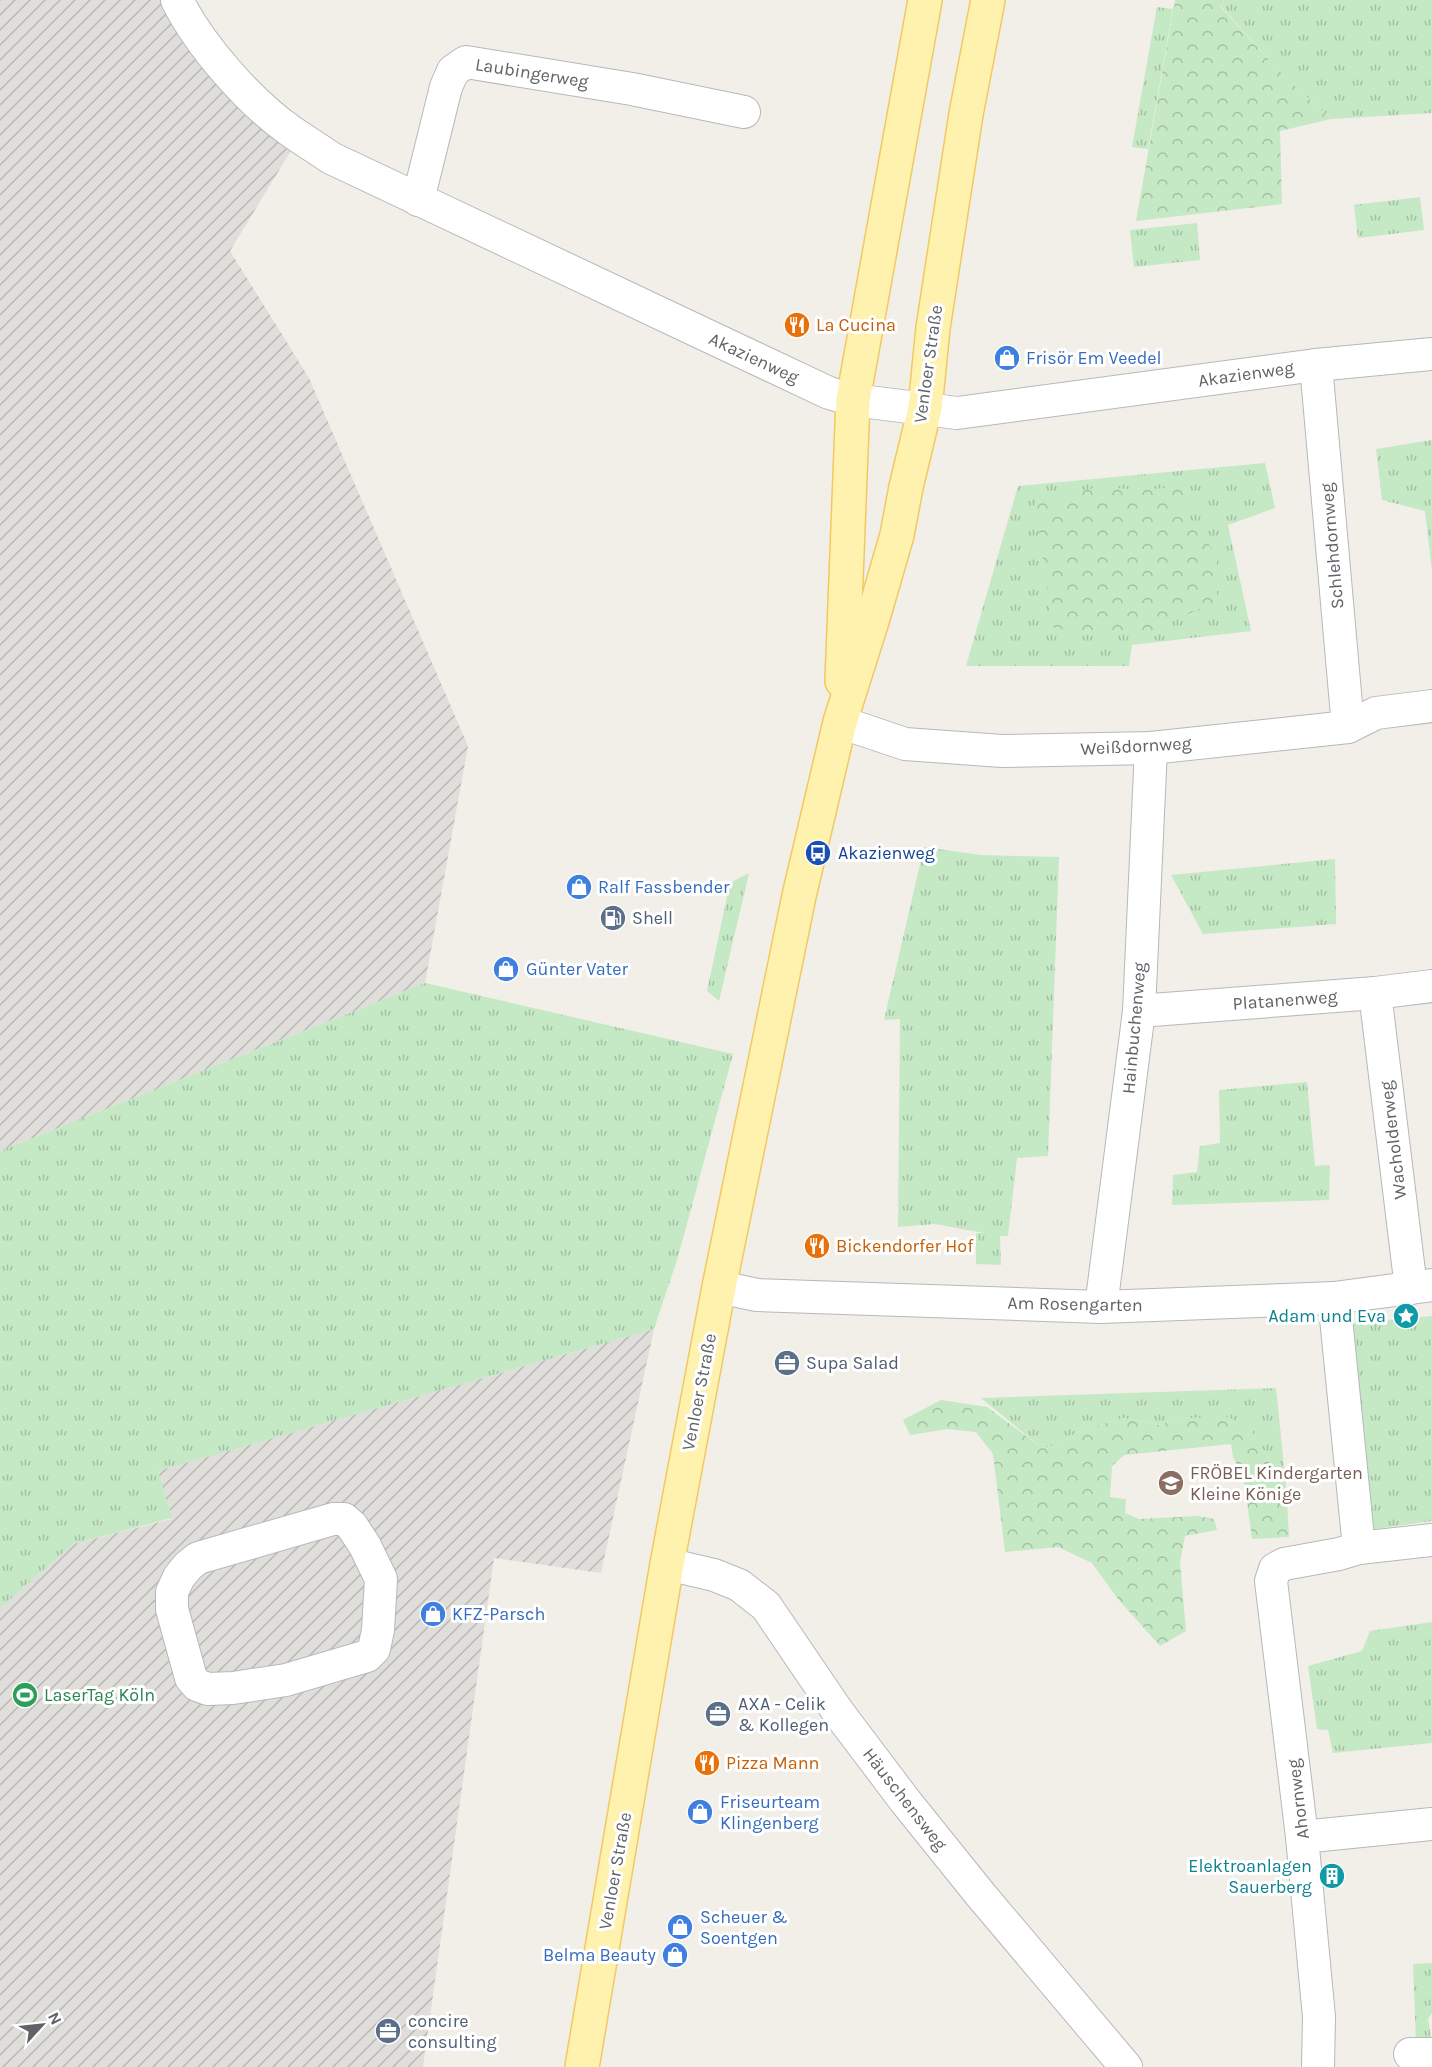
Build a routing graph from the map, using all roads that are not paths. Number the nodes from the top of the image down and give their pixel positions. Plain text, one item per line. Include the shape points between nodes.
1 (177, 0) edge
2 (925, 0) edge
3 (988, 0) edge
4 (744, 112) dead end
5 (418, 200) junction
6 (1432, 354) edge
7 (1316, 365) junction
8 (853, 399) junction
9 (925, 408) junction
10 (1432, 706) edge
11 (840, 722) junction
12 (1347, 727) junction
13 (1151, 748) junction
14 (1432, 986) edge
15 (1376, 993) junction
16 (1139, 1011) junction
17 (719, 1287) junction
18 (1422, 1287) edge
19 (1334, 1298) junction
20 (1101, 1307) junction
21 (1432, 1540) edge
22 (1359, 1548) junction
23 (667, 1564) junction
24 (381, 1580) joint
25 (1432, 1824) edge
26 (1302, 1837) junction
27 (582, 2067) edge
28 (1126, 2067) edge
29 (1318, 2067) edge

1 - 5 street, Akazienweg via 208,49 236,81 291,131 331,158
2 - 8 main road, Venloer Straße
3 - 9 main road, Venloer Straße via 966,114 933,328
4 - 5 street, Laubingerweg via 632,89 466,63 453,71 446,87
5 - 8 street, Akazienweg via 829,393
6 - 7 street, Akazienweg
7 - 9 street, Akazienweg via 957,413
7 - 12 street, Schlehdornweg
8 - 9 street, Akazienweg
8 - 11 main road, Venloer Straße
9 - 11 main road, Venloer Straße via 897,535
10 - 12 street, Weißdornweg via 1376,713
11 - 13 street, Weißdornweg via 905,744 1002,751
11 - 17 main road, Venloer Straße via 799,896
12 - 13 street, Weißdornweg
13 - 16 street, Hainbuchenweg
14 - 15 street, Platanenweg
15 - 16 street, Platanenweg
15 - 18 street, Wacholderweg
16 - 20 street, Hainbuchenweg
17 - 20 street, Am Rosengarten via 758,1295
17 - 23 main road, Venloer Straße
18 - 19 street, Am Rosengarten
19 - 20 street, Am Rosengarten
19 - 22 street
21 - 22 street
22 - 26 street, Ahornweg via 1284,1564 1275,1569 1271,1581
23 - 27 main road, Venloer Straße
23 - 28 street, Häuschensweg via 740,1585 766,1606 838,1712 906,1802
24 - 24 street via 365,1546 344,1519 198,1558 179,1577 172,1592 172,1609 191,1678 208,1689 233,1688 286,1680 366,1656 374,1649 378,1630
25 - 26 street
26 - 29 street, Ahornweg via 1319,2017

